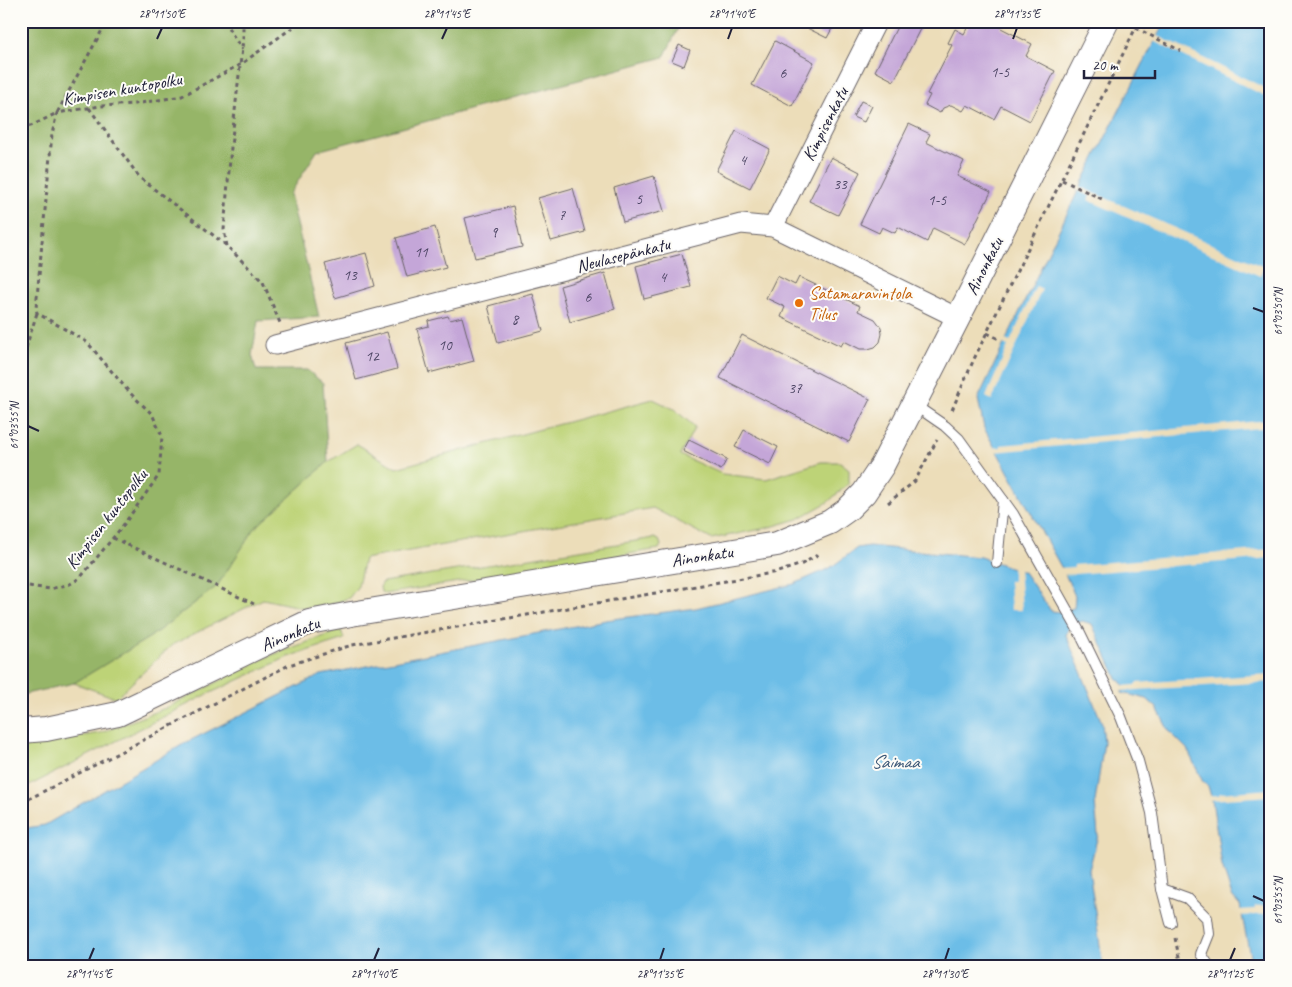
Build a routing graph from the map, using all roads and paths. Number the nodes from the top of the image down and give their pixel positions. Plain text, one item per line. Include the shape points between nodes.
1 (107, 21) edge
2 (224, 21) edge
3 (243, 21) edge
4 (302, 21) edge
5 (877, 21) edge
6 (1107, 21) edge
7 (1140, 21) edge
8 (1136, 28) junction
9 (242, 51) junction
10 (1181, 51) dead end
11 (241, 64) junction
12 (90, 107) junction
13 (57, 113) junction
14 (21, 125) edge
15 (1062, 180) junction
16 (1102, 199) dead end
17 (773, 228) junction
18 (227, 246) junction
19 (37, 313) junction
20 (958, 318) junction
21 (987, 333) junction
22 (999, 339) dead end
23 (281, 343) joint
24 (21, 363) edge
25 (913, 404) junction
26 (945, 426) junction
27 (1003, 500) junction
28 (885, 505) dead end
29 (113, 538) junction
30 (823, 552) dead end
31 (997, 563) dead end
32 (21, 585) edge
33 (254, 604) dead end
34 (21, 731) edge
35 (21, 803) edge
36 (1162, 889) junction
37 (1171, 923) joint
38 (1181, 966) edge
39 (1209, 966) edge

1 - 13 path, Kimpisen kuntopolku
2 - 9 path
3 - 9 path
4 - 11 path, Kimpisen kuntopolku
5 - 17 street, Kimpisenkatu
6 - 20 street, Ainonkatu
7 - 8 path
8 - 10 path
8 - 15 path
9 - 11 path
11 - 12 path, Kimpisen kuntopolku via 182,96
11 - 18 path via 224,230
12 - 13 path, Kimpisen kuntopolku
12 - 18 path via 140,178
13 - 14 path, Kimpisen kuntopolku via 31,126
13 - 19 path, Kimpisen kuntopolku via 52,134
15 - 16 path
15 - 21 path
17 - 20 street, Neulasepänkatu
17 - 23 street, Neulasepänkatu via 741,224
18 - 23 path via 264,282
19 - 24 path
19 - 29 path, Kimpisen kuntopolku via 87,342 152,414 162,436 159,475
20 - 25 street, Ainonkatu
21 - 22 path
21 - 26 path
25 - 26 lane
25 - 34 street, Ainonkatu via 882,466 864,493 830,522 777,544 309,622 118,714 46,730
26 - 27 lane via 959,439
26 - 28 path via 915,481
27 - 31 lane
27 - 36 lane via 1080,633 1121,717 1138,761 1152,813
29 - 32 path, Kimpisen kuntopolku via 80,578 70,584 50,589
29 - 33 path
30 - 35 path via 778,572 352,645 289,665
36 - 37 lane
36 - 39 lane via 1187,898 1207,918 1209,934 1201,954
37 - 38 path

